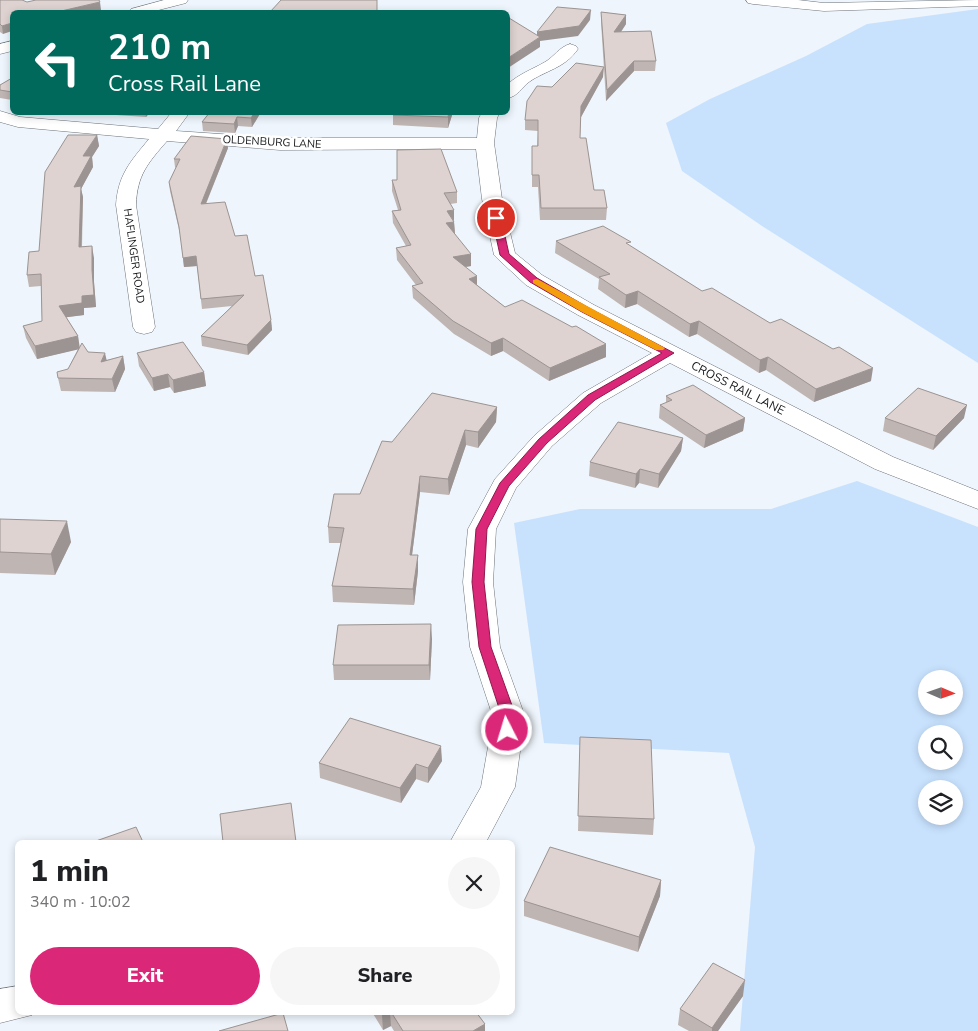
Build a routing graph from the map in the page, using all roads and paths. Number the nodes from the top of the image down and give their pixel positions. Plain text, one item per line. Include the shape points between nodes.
1 (181, 0) edge
2 (753, 0) edge
3 (922, 2) edge
4 (978, 2) edge
5 (144, 10) edge
6 (570, 49) dead end
7 (510, 91) edge
8 (179, 115) edge
9 (490, 115) edge
10 (0, 116) edge
11 (161, 135) junction
12 (485, 143) junction
13 (144, 327) dead end
14 (670, 353) junction
15 (978, 501) edge
16 (469, 840) edge
17 (15, 1004) edge
18 (0, 1006) edge

1 - 5 street
2 - 3 street via 824,7
3 - 4 street
6 - 7 street via 552,65 524,78
8 - 11 street, HAFLINGER ROAD
9 - 12 street, CROSS RAIL LANE
10 - 11 street, OLDENBURG LANE via 18,122
11 - 12 street, OLDENBURG LANE via 331,145
11 - 13 street, HAFLINGER ROAD via 136,166 127,187 126,206
12 - 14 street, CROSS RAIL LANE via 492,199 505,255 541,284
14 - 15 street, CROSS RAIL LANE via 884,463
14 - 16 street via 592,398 543,441 504,485 482,529 478,582 485,647 507,711 507,730 498,787
17 - 18 street

